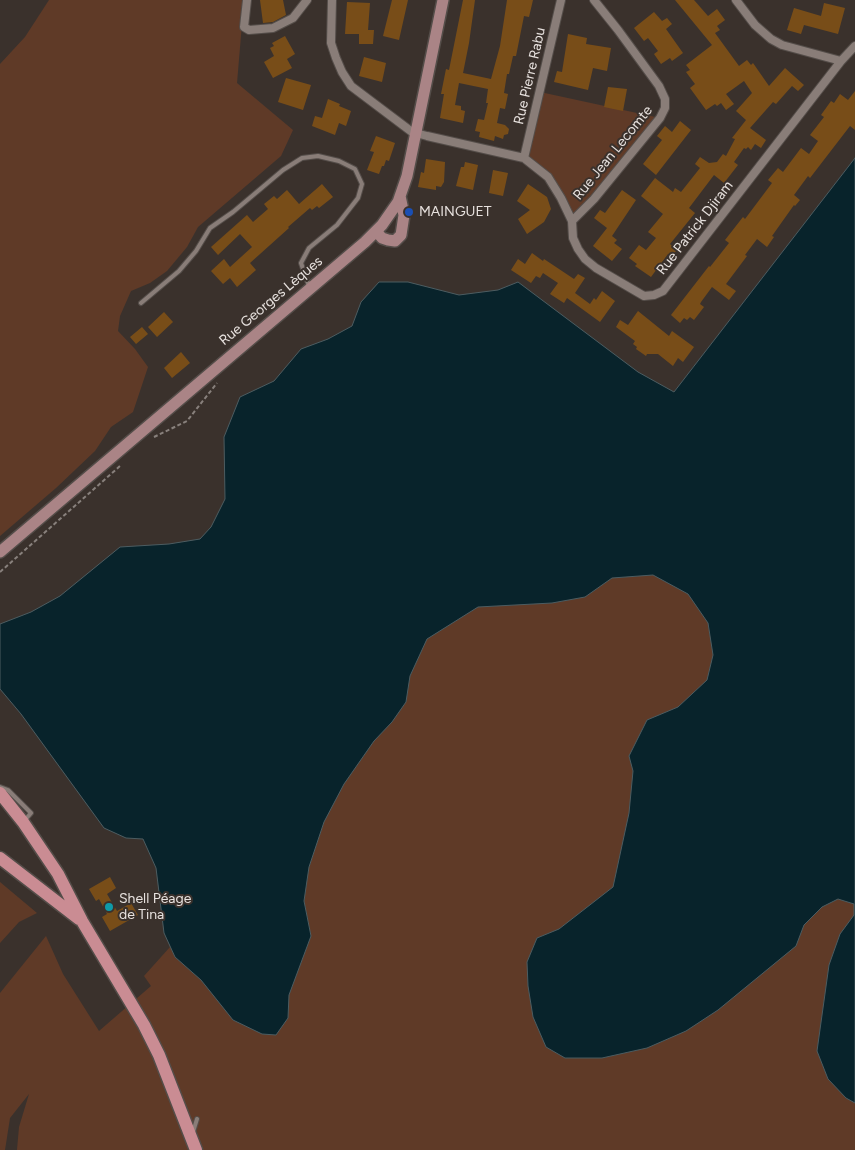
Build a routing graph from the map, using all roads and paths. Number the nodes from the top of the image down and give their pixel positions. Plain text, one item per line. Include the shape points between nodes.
1 (247, 0) edge
2 (307, 0) edge
3 (332, 0) edge
4 (443, 0) edge
5 (560, 0) edge
6 (594, 0) edge
7 (736, 0) edge
8 (855, 46) edge
9 (840, 61) junction
10 (416, 133) junction
11 (524, 158) junction
12 (400, 196) junction
13 (572, 221) junction
14 (376, 231) junction
15 (310, 288) junction
16 (141, 303) dead end
17 (0, 552) edge
18 (0, 787) edge
19 (0, 793) edge
20 (23, 822) junction
21 (0, 858) edge
22 (82, 921) junction
23 (197, 1119) dead end
24 (191, 1136) junction
25 (196, 1150) edge

1 - 2 street via 244,27 249,30 274,28 294,18
3 - 10 street, Rue Patrick Djiram via 331,43 342,72 352,86
4 - 10 main road, Rue Georges Lèques
5 - 11 street, Rue Pierre Rabu
6 - 13 street, Rue Jean Lecomte via 659,86 665,108 594,199
7 - 9 street via 754,24 771,39
8 - 9 street, Rue Patrick Djiram
9 - 13 street, Rue Patrick Djiram via 663,291 644,296 596,268 578,249 573,238
10 - 11 street, Rue Patrick Djiram
10 - 12 main road, Rue Georges Lèques
11 - 13 street, Rue Patrick Djiram via 548,177
12 - 14 main road, Rue Georges Lèques
12 - 14 main road via 404,215 401,235 395,241 388,240
14 - 15 main road, Rue Georges Lèques
15 - 16 lane via 301,263 309,248 337,224 358,198 362,184 355,169 318,156 302,158 283,170 210,228 179,271
15 - 17 main road, Rue Georges Lèques
18 - 20 lane via 8,790 31,812
19 - 20 main road
20 - 22 main road via 58,874
21 - 22 main road
22 - 24 main road via 159,1055
23 - 24 lane
24 - 25 main road

